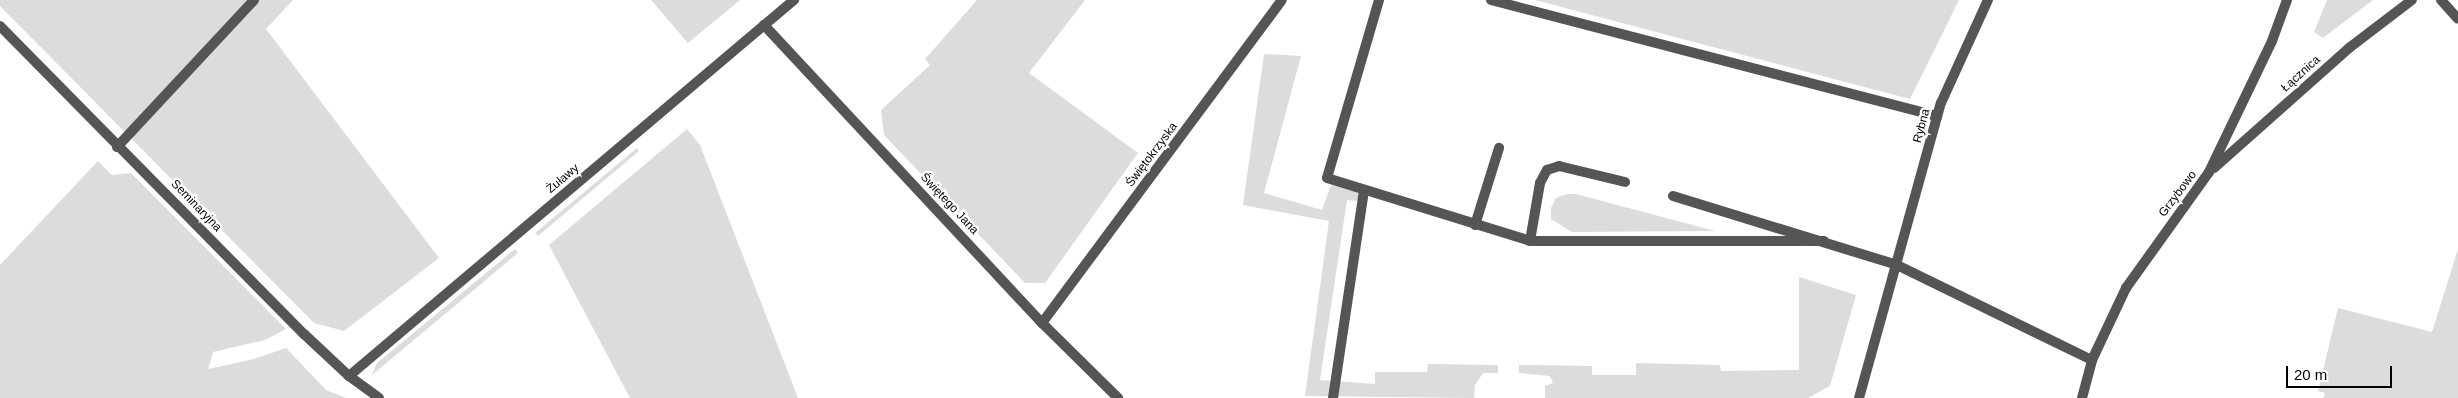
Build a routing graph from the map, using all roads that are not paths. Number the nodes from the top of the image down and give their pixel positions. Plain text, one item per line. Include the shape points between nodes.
1 (254, 0) edge
2 (794, 0) edge
3 (1282, 0) edge
4 (1379, 0) edge
5 (1492, 0) edge
6 (1988, 0) edge
7 (2287, 0) edge
8 (2412, 0) edge
9 (2441, 0) edge
10 (2458, 19) edge
11 (764, 25) junction
12 (0, 26) edge
13 (1937, 116) junction
14 (117, 147) junction
15 (1499, 148) dead end
16 (2210, 172) junction
17 (1625, 182) dead end
18 (1364, 190) junction
19 (1673, 196) dead end
20 (1475, 225) junction
21 (1824, 240) junction
22 (1530, 241) junction
23 (1897, 265) junction
24 (1042, 324) junction
25 (2092, 360) junction
26 (349, 376) junction
27 (379, 398) edge
28 (1118, 398) edge
29 (1333, 398) edge
30 (1859, 398) edge
31 (2082, 398) edge

1 - 14 street
2 - 11 street, Żuławy
3 - 24 street, Świętokrzyska
4 - 18 street via 1327,178
5 - 13 street
6 - 13 street, Rybna
7 - 16 street, Grzybowo via 2272,41
8 - 16 street, Łącznica via 2349,48
9 - 10 street
11 - 24 street, Świętego Jana
11 - 26 street, Żuławy
12 - 14 street, Seminaryjna
13 - 23 street, Rybna
14 - 26 street, Seminaryjna via 124,149
15 - 20 street
16 - 25 street, Grzybowo via 2126,288
17 - 22 street via 1559,166 1547,170 1540,183
18 - 20 street
18 - 29 street
19 - 21 street
20 - 22 street
21 - 22 street
21 - 23 street
23 - 25 street
23 - 30 street, Rybna
24 - 28 street, Świętego Jana
25 - 31 street, Grzybowo
26 - 27 street, Seminaryjna

